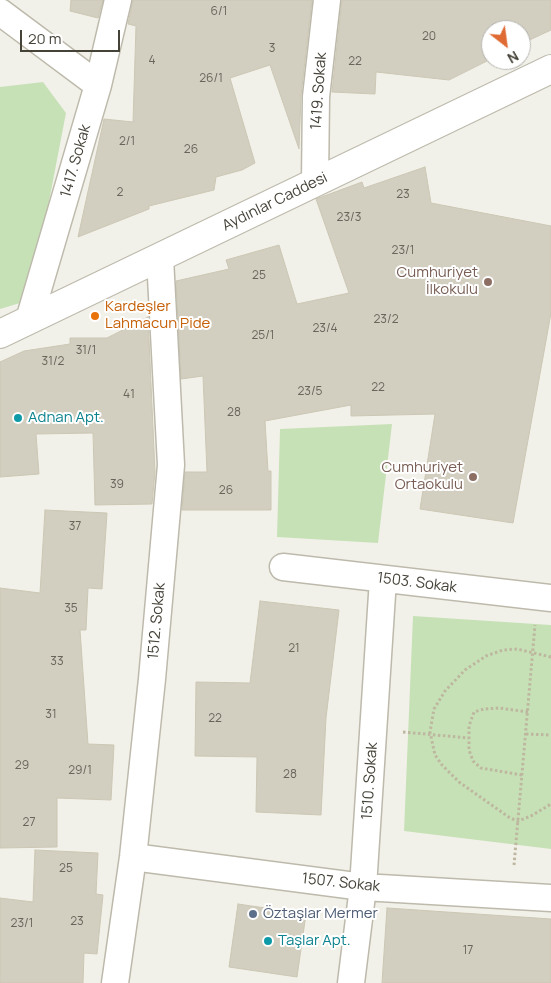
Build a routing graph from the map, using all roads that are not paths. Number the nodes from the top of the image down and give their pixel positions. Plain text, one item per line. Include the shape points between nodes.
1 (118, 0) edge
2 (327, 0) edge
3 (1, 12) edge
4 (551, 69) edge
5 (98, 86) junction
6 (315, 182) junction
7 (160, 258) junction
8 (29, 320) junction
9 (0, 334) edge
10 (283, 567) dead end
11 (383, 579) junction
12 (543, 597) edge
13 (132, 857) junction
14 (363, 886) junction
15 (551, 898) edge
16 (116, 983) edge
17 (351, 983) edge

1 - 5 street, 1417. Sokak
2 - 6 street, 1419. Sokak via 316,97
3 - 5 street
4 - 6 street, Aydınlar Caddesi
5 - 8 street, 1417. Sokak
6 - 7 street, Aydınlar Caddesi
7 - 8 street, Aydınlar Caddesi
7 - 13 street, 1512. Sokak via 170,466 152,680
8 - 9 street, Aydınlar Caddesi
10 - 11 street, 1503. Sokak
11 - 12 street, 1503. Sokak
11 - 14 street, 1510. Sokak
13 - 14 street, 1507. Sokak
13 - 16 street, 1512. Sokak
14 - 15 street, 1507. Sokak
14 - 17 street, 1510. Sokak

